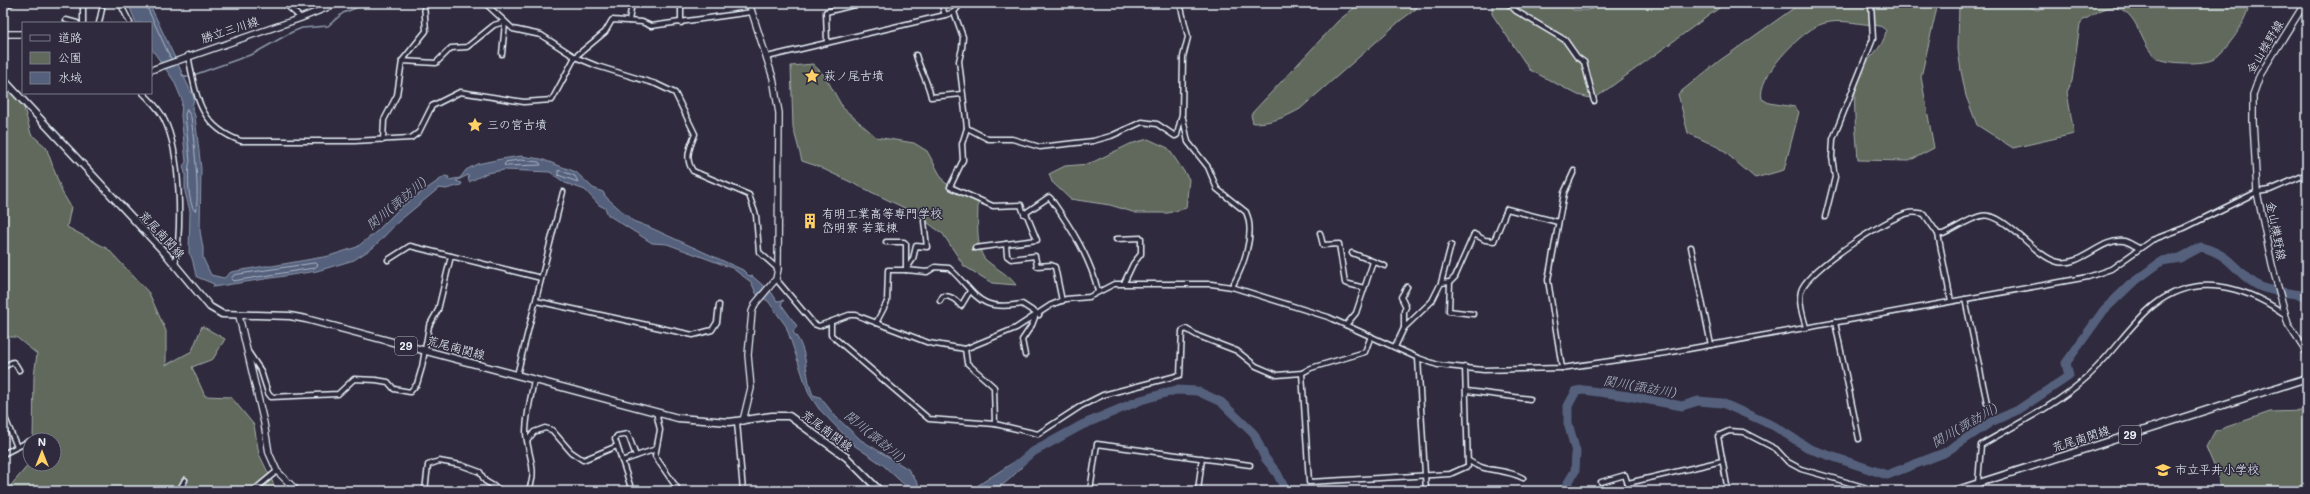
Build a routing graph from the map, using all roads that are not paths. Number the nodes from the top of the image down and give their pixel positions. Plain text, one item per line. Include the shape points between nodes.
1 (12, 3) edge
2 (83, 3) edge
3 (120, 3) edge
4 (284, 3) edge
5 (338, 3) edge
6 (424, 3) edge
7 (484, 3) edge
8 (632, 3) edge
9 (681, 3) edge
10 (749, 3) edge
11 (862, 3) edge
12 (941, 3) edge
13 (961, 3) edge
14 (1180, 3) edge
15 (1508, 3) edge
16 (1871, 3) edge
17 (2305, 3) edge
18 (3, 7) edge
19 (102, 9) dead end
20 (752, 12) junction
21 (954, 12) junction
22 (945, 15) junction
23 (301, 18) junction
24 (66, 20) dead end
25 (629, 21) junction
26 (73, 22) edge
27 (84, 22) edge
28 (99, 22) edge
29 (130, 22) edge
30 (505, 22) junction
31 (681, 23) junction
32 (3, 34) edge
33 (22, 34) edge
34 (827, 43) junction
35 (502, 54) dead end
36 (188, 55) junction
37 (916, 55) dead end
38 (575, 57) junction
39 (767, 57) junction
40 (402, 61) junction
41 (152, 69) edge
42 (3, 79) edge
43 (144, 94) edge
44 (962, 94) junction
45 (1594, 101) dead end
46 (2253, 106) joint
47 (1182, 114) junction
48 (967, 128) junction
49 (383, 140) junction
50 (1574, 171) dead end
51 (2307, 174) edge
52 (563, 192) dead end
53 (2257, 192) junction
54 (1026, 213) junction
55 (1825, 217) dead end
56 (924, 221) dead end
57 (1558, 222) junction
58 (1320, 233) dead end
59 (1938, 234) junction
60 (1116, 239) dead end
61 (886, 242) dead end
62 (1006, 244) junction
63 (1451, 245) dead end
64 (1691, 247) dead end
65 (975, 248) dead end
66 (2138, 248) junction
67 (1352, 253) dead end
68 (451, 256) junction
69 (388, 260) dead end
70 (1373, 262) junction
71 (175, 265) junction
72 (1385, 266) dead end
73 (778, 269) junction
74 (906, 270) junction
75 (541, 278) junction
76 (774, 281) junction
77 (1441, 282) junction
78 (1450, 282) junction
79 (1124, 283) junction
80 (1232, 287) junction
81 (1407, 287) dead end
82 (1364, 288) junction
83 (970, 291) junction
84 (1098, 291) junction
85 (1965, 299) junction
86 (536, 301) junction
87 (940, 301) dead end
88 (1062, 301) junction
89 (1951, 301) junction
90 (719, 305) dead end
91 (2283, 313) junction
92 (1473, 314) dead end
93 (239, 316) junction
94 (1037, 316) junction
95 (1835, 322) junction
96 (831, 323) junction
97 (876, 323) junction
98 (1346, 325) junction
99 (1806, 327) junction
100 (1404, 328) junction
101 (1371, 336) junction
102 (1711, 345) junction
103 (1395, 347) junction
104 (965, 349) junction
105 (248, 352) junction
106 (426, 352) junction
107 (2307, 353) edge
108 (1025, 355) dead end
109 (1418, 358) junction
110 (3, 367) edge
111 (1465, 367) junction
112 (1562, 368) junction
113 (19, 370) dead end
114 (1302, 373) junction
115 (517, 375) junction
116 (2307, 378) edge
117 (534, 380) junction
118 (1467, 391) junction
119 (1530, 399) dead end
120 (1987, 403) dead end
121 (656, 412) junction
122 (3, 413) edge
123 (740, 422) junction
124 (995, 424) junction
125 (1859, 439) dead end
126 (527, 442) junction
127 (22, 445) edge
128 (617, 446) junction
129 (17, 447) junction
130 (656, 449) junction
131 (3, 454) edge
132 (636, 456) junction
133 (1202, 458) junction
134 (622, 461) junction
135 (1469, 461) junction
136 (1722, 461) junction
137 (1250, 465) dead end
138 (277, 471) junction
139 (1425, 476) junction
140 (1523, 478) dead end
141 (185, 480) dead end
142 (1601, 482) dead end
143 (1628, 483) junction
144 (1978, 483) junction
145 (178, 491) edge
146 (253, 491) edge
147 (298, 491) edge
148 (425, 491) edge
149 (502, 491) edge
150 (528, 491) edge
151 (632, 491) edge
152 (679, 491) edge
153 (743, 491) edge
154 (880, 491) edge
155 (1090, 491) edge
156 (1198, 491) edge
157 (1426, 491) edge
158 (1630, 491) edge
159 (1728, 491) edge
160 (1878, 491) edge
161 (1954, 491) edge
162 (1980, 491) edge

1 - 18 street
2 - 27 street
3 - 29 street
4 - 23 street
5 - 23 street, 勝立三川線
6 - 40 street via 426,31
7 - 30 street
8 - 25 street
9 - 31 street
10 - 20 street
11 - 34 street via 826,12
12 - 22 street
13 - 21 street
14 - 47 street via 1188,37 1182,57
15 - 45 street via 1516,11 1565,40 1577,57 1584,62
16 - 55 street via 1873,39 1834,140 1832,157 1835,177
17 - 46 street, 金山檪野線 via 2260,74 2255,86
19 - 28 street
20 - 31 street
20 - 39 street
21 - 22 street
21 - 44 street via 963,37 959,61
22 - 34 street
23 - 36 street, 勝立三川線
24 - 26 street
25 - 31 street via 651,26
25 - 38 street via 612,20 604,32
30 - 35 street
30 - 38 street via 513,29 541,35
30 - 40 street via 494,25 468,47 451,48 436,63
32 - 33 street
34 - 39 street
36 - 41 street, 勝立三川線
36 - 49 street via 201,111 230,137 241,141
37 - 44 street via 922,75 929,83 931,97
38 - 49 street via 552,100 524,102 460,92 432,106 414,137
38 - 73 street via 656,84 675,93 695,134 688,152 688,164 694,170 750,195 756,215 759,252
39 - 73 street via 774,78 779,112
40 - 49 street via 397,95 384,120
42 - 71 main road, 荒尾南関線 / 29
43 - 71 street via 159,110 170,135 178,190 178,248
44 - 48 street
46 - 53 street, 金山櫟野線
47 - 48 street via 1180,128 1175,136 1157,124 1142,122 1093,141 1040,147 1012,139 988,139
47 - 80 street via 1188,142 1208,167 1217,189 1248,216 1249,237 1241,270
48 - 54 street via 962,144 963,160 950,187 993,206 1021,205 1024,214
50 - 57 street via 1564,193
51 - 53 street via 2270,190
52 - 75 street
53 - 66 street
53 - 91 street, 金山櫟野線
54 - 62 street via 1037,240
54 - 84 street via 1049,197 1052,199 1081,244
56 - 74 street via 927,248 916,246 913,259
57 - 78 street via 1507,210 1494,241 1485,240 1474,234 1455,277
57 - 112 street via 1548,280
58 - 82 street via 1323,245 1339,244 1345,283
59 - 66 street via 1982,215 1992,216 2042,255 2060,262 2077,259 2114,241 2125,241
59 - 89 street
59 - 99 street via 1924,214 1909,213 1866,234 1804,284 1801,300
60 - 79 street via 1141,238 1141,254
61 - 74 street via 906,244
62 - 65 street
62 - 88 street via 1007,256 1011,259 1035,256 1037,266 1055,267
63 - 77 street
64 - 102 street
66 - 85 street via 2111,269 2088,277
67 - 70 street
68 - 69 street via 410,246
68 - 75 street
68 - 106 street via 438,310 430,326
70 - 72 street
70 - 82 street
71 - 93 main road, 荒尾南関線 / 29 via 210,307 222,314
73 - 76 street
74 - 83 street via 927,272 935,267 949,268
74 - 97 street via 888,270 887,302
75 - 86 street
76 - 96 street via 814,324 819,326
76 - 123 street via 752,312 748,346 751,388
77 - 78 street
77 - 100 street via 1432,301
78 - 92 street via 1449,311
79 - 80 street via 1182,283
79 - 84 street
80 - 98 street
81 - 100 street via 1401,297 1406,307
82 - 98 street via 1356,314
83 - 87 street via 961,306 954,298 948,296 943,296
83 - 94 street via 988,304 1022,304
84 - 88 street via 1089,296
85 - 89 street
85 - 120 street
86 - 90 street via 693,334 712,330 717,322
86 - 115 street
88 - 94 street
89 - 95 street
91 - 107 street, 金山櫟野線
91 - 144 street via 2256,297 2227,286 2188,287 2169,295 2154,305 2085,379 2042,410 1981,445
93 - 105 street
93 - 106 main road, 荒尾南関線 / 29 via 290,316 306,319
94 - 104 street via 1016,328
94 - 108 street via 1022,340
95 - 99 street
95 - 125 street
96 - 97 street via 849,315
96 - 124 street via 831,335 929,419
97 - 104 street via 929,343
98 - 101 street
99 - 102 street
100 - 103 street
101 - 103 street
101 - 114 street via 1366,352
102 - 112 street
103 - 109 street
104 - 124 street via 967,363 994,388
105 - 106 street via 260,371 271,397 338,394 354,380 388,382 394,389 410,392 417,384
105 - 138 street via 269,453
106 - 115 main road, 荒尾南関線 / 29
109 - 111 street via 1438,365
109 - 139 street
110 - 113 street via 13,362
111 - 112 street via 1484,370
111 - 118 street
114 - 124 street via 1267,373 1237,352 1186,329 1182,331 1180,375 1177,377 1103,395 1038,434
114 - 139 street via 1309,482
115 - 117 main road, 荒尾南関線 / 29
116 - 144 main road, 荒尾南関線 / 29
117 - 121 main road, 荒尾南関線 / 29
117 - 126 street via 526,431
118 - 119 street
118 - 135 street
121 - 123 main road, 荒尾南関線 / 29 via 693,420
121 - 130 street via 660,430
122 - 129 street
123 - 153 street
123 - 154 main road, 荒尾南関線 / 29 via 772,416 789,416 846,457
126 - 128 street via 534,432 545,428 552,430 571,452 584,460
126 - 150 street via 533,461
127 - 129 street
128 - 132 street via 617,436 628,434
128 - 134 street
129 - 131 street
130 - 132 street
130 - 152 street via 657,461
132 - 134 street
133 - 137 street
133 - 155 street via 1097,444
133 - 156 street
134 - 151 street
135 - 139 street via 1468,466 1461,471
135 - 140 street via 1478,467 1510,471
136 - 143 street
136 - 159 street
136 - 160 street via 1718,436 1729,431 1743,432 1776,449 1788,462 1801,470
138 - 146 street
138 - 147 street
139 - 157 street
141 - 145 street
142 - 143 street via 1625,474
143 - 158 street
144 - 161 main road, 荒尾南関線 / 29
144 - 162 street
148 - 149 street via 428,465 439,461 480,472 486,481

